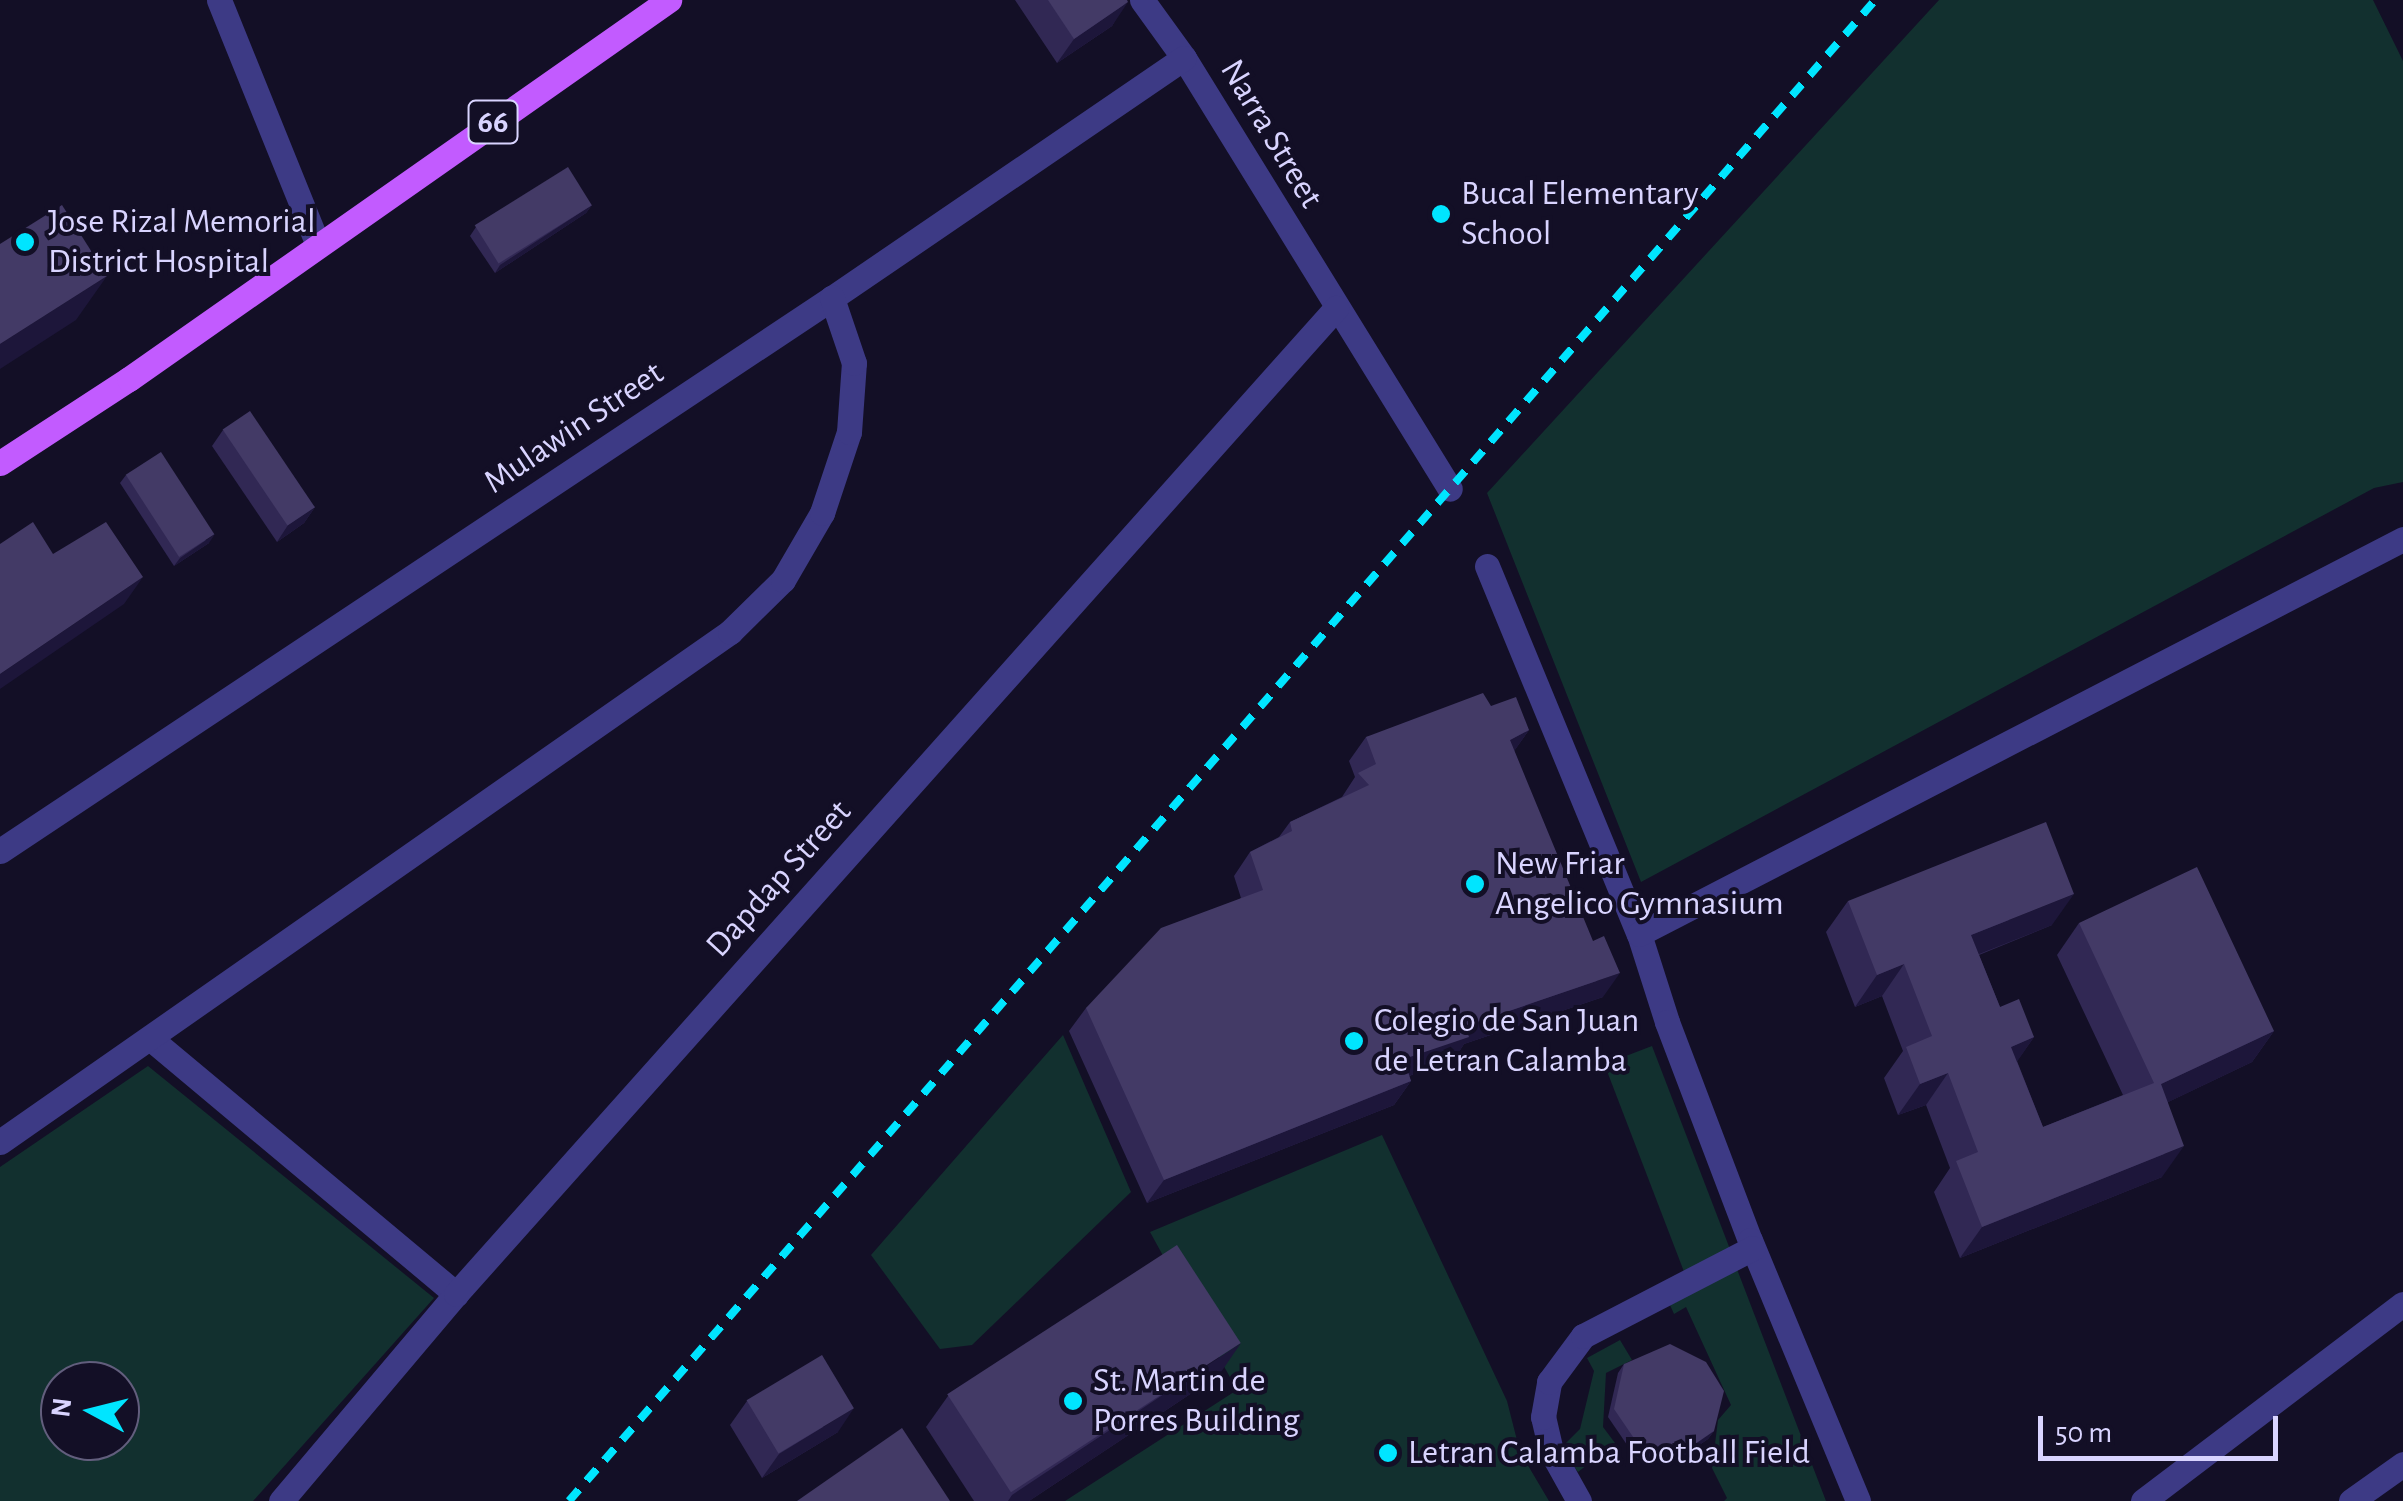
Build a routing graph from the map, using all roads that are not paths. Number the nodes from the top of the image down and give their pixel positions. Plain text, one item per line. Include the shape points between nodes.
1 (220, 0) edge
2 (669, 0) edge
3 (1142, 0) edge
4 (1184, 58) junction
5 (317, 244) junction
6 (832, 298) junction
7 (1336, 308) junction
8 (0, 463) edge
9 (1450, 489) dead end
10 (2403, 539) edge
11 (1486, 566) dead end
12 (0, 851) edge
13 (1639, 934) junction
14 (151, 1039) junction
15 (0, 1142) edge
16 (1753, 1248) junction
17 (456, 1294) junction
18 (2403, 1304) edge
19 (2403, 1464) edge
20 (281, 1501) edge
21 (1580, 1501) edge
22 (1858, 1501) edge
23 (2144, 1501) edge
24 (2350, 1501) edge

1 - 5 street
2 - 5 main road, 66
3 - 4 street, Narra Street
4 - 6 street, Mulawin Street
4 - 7 street, Narra Street
5 - 8 main road, 66
6 - 12 street, Mulawin Street
6 - 14 street via 854,363 848,432 822,514 783,580 730,632
7 - 9 street, Narra Street
7 - 17 street, Dapdap Street
10 - 13 street
11 - 13 street
13 - 16 street
14 - 15 street
14 - 17 street
16 - 21 street via 1583,1336 1549,1382 1543,1417 1551,1450
16 - 22 street
17 - 20 street, Dapdap Street
18 - 23 street
19 - 24 street

